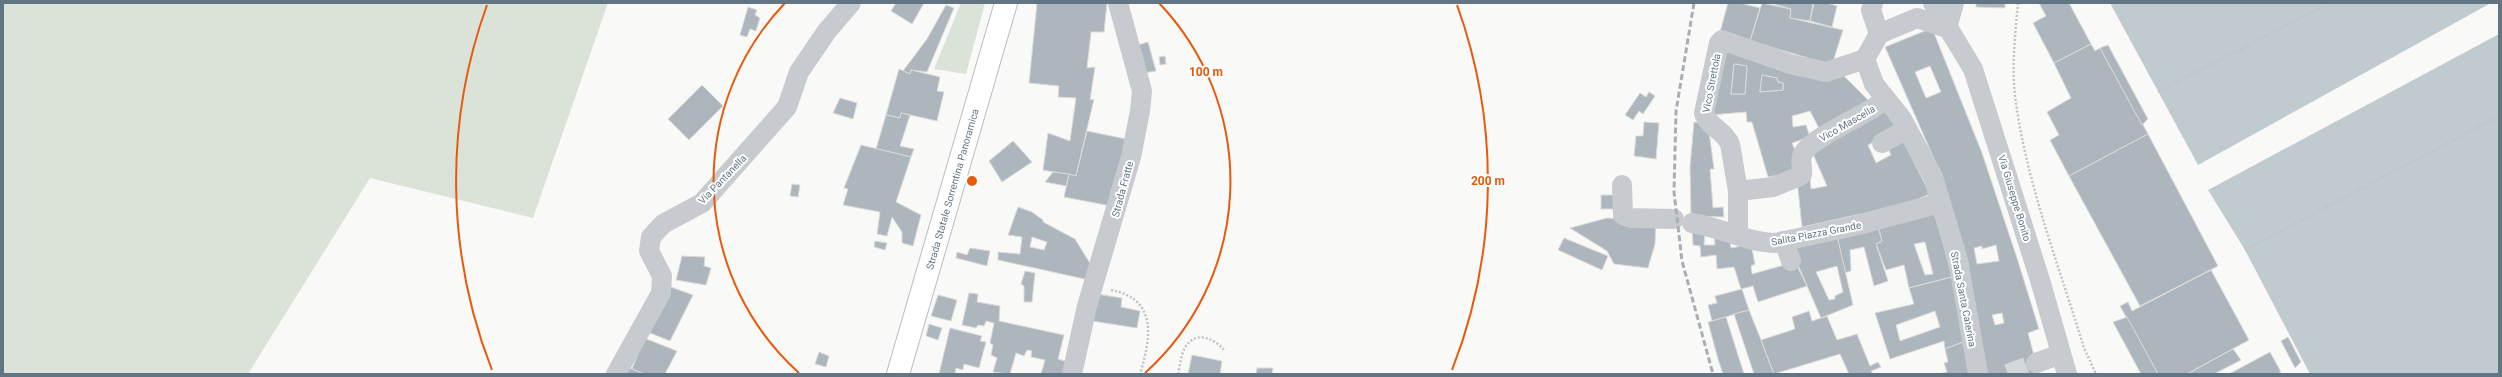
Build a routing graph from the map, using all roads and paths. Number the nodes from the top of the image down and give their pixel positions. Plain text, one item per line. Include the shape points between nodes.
1 (851, 3) edge
2 (1006, 3) edge
3 (1118, 3) edge
4 (1873, 3) edge
5 (1933, 3) edge
6 (1954, 3) edge
7 (2018, 3) edge
8 (2330, 3) edge
9 (1947, 28) junction
10 (1879, 34) junction
11 (1864, 59) junction
12 (2158, 92) dead end
13 (1886, 99) junction
14 (2499, 116) edge
15 (1907, 129) junction
16 (1882, 142) dead end
17 (1622, 185) dead end
18 (1738, 191) junction
19 (1940, 203) junction
20 (1738, 235) junction
21 (1784, 241) junction
22 (2245, 250) dead end
23 (1791, 261) dead end
24 (1106, 288) dead end
25 (1224, 350) dead end
26 (2061, 354) junction
27 (2036, 364) tunnel mouth
28 (616, 374) edge
29 (898, 374) edge
30 (1072, 374) edge
31 (1140, 374) edge
32 (1178, 374) edge
33 (1978, 374) edge
34 (2067, 374) edge
35 (2096, 374) edge

1 - 28 street, Via Pantanella via 826,31 800,72 787,107 702,203 663,224 651,237 649,251 662,276 661,293
2 - 29 main road, Strada Statale Sorrentina Panoramica
3 - 30 street, Strada Fratte via 1142,91 1140,112 1131,157 1087,306
4 - 10 street via 1871,10
5 - 9 street, Via Giuseppe Bonito
6 - 9 street
7 - 35 path via 2015,33 2015,102 2026,156 2084,348
8 - 12 path
9 - 10 street via 1916,18
9 - 26 street, Via Giuseppe Bonito via 1973,69
10 - 11 street
11 - 13 street, Strada Santa Caterina via 1874,84
11 - 18 street, Vico Strettola via 1826,72 1790,64 1722,40 1704,112 1707,120 1728,138
13 - 15 street, Strada Santa Caterina
13 - 18 street, Vico Mascella via 1809,144 1802,155 1800,176 1773,187
14 - 22 path
15 - 16 street
15 - 19 street, Strada Santa Caterina via 1933,177
17 - 20 street, Salita Piazza Grande via 1623,215 1631,218 1683,221
18 - 20 street, Vico Strettola
19 - 21 street, Salita Piazza Grande
19 - 33 street, Strada Santa Caterina via 1958,260
20 - 21 street, Salita Piazza Grande via 1762,243
21 - 23 street
24 - 31 path via 1135,298 1144,311 1150,333
25 - 32 path via 1217,342 1206,337 1196,339 1186,346
26 - 27 street
26 - 34 street, Via Giuseppe Bonito

